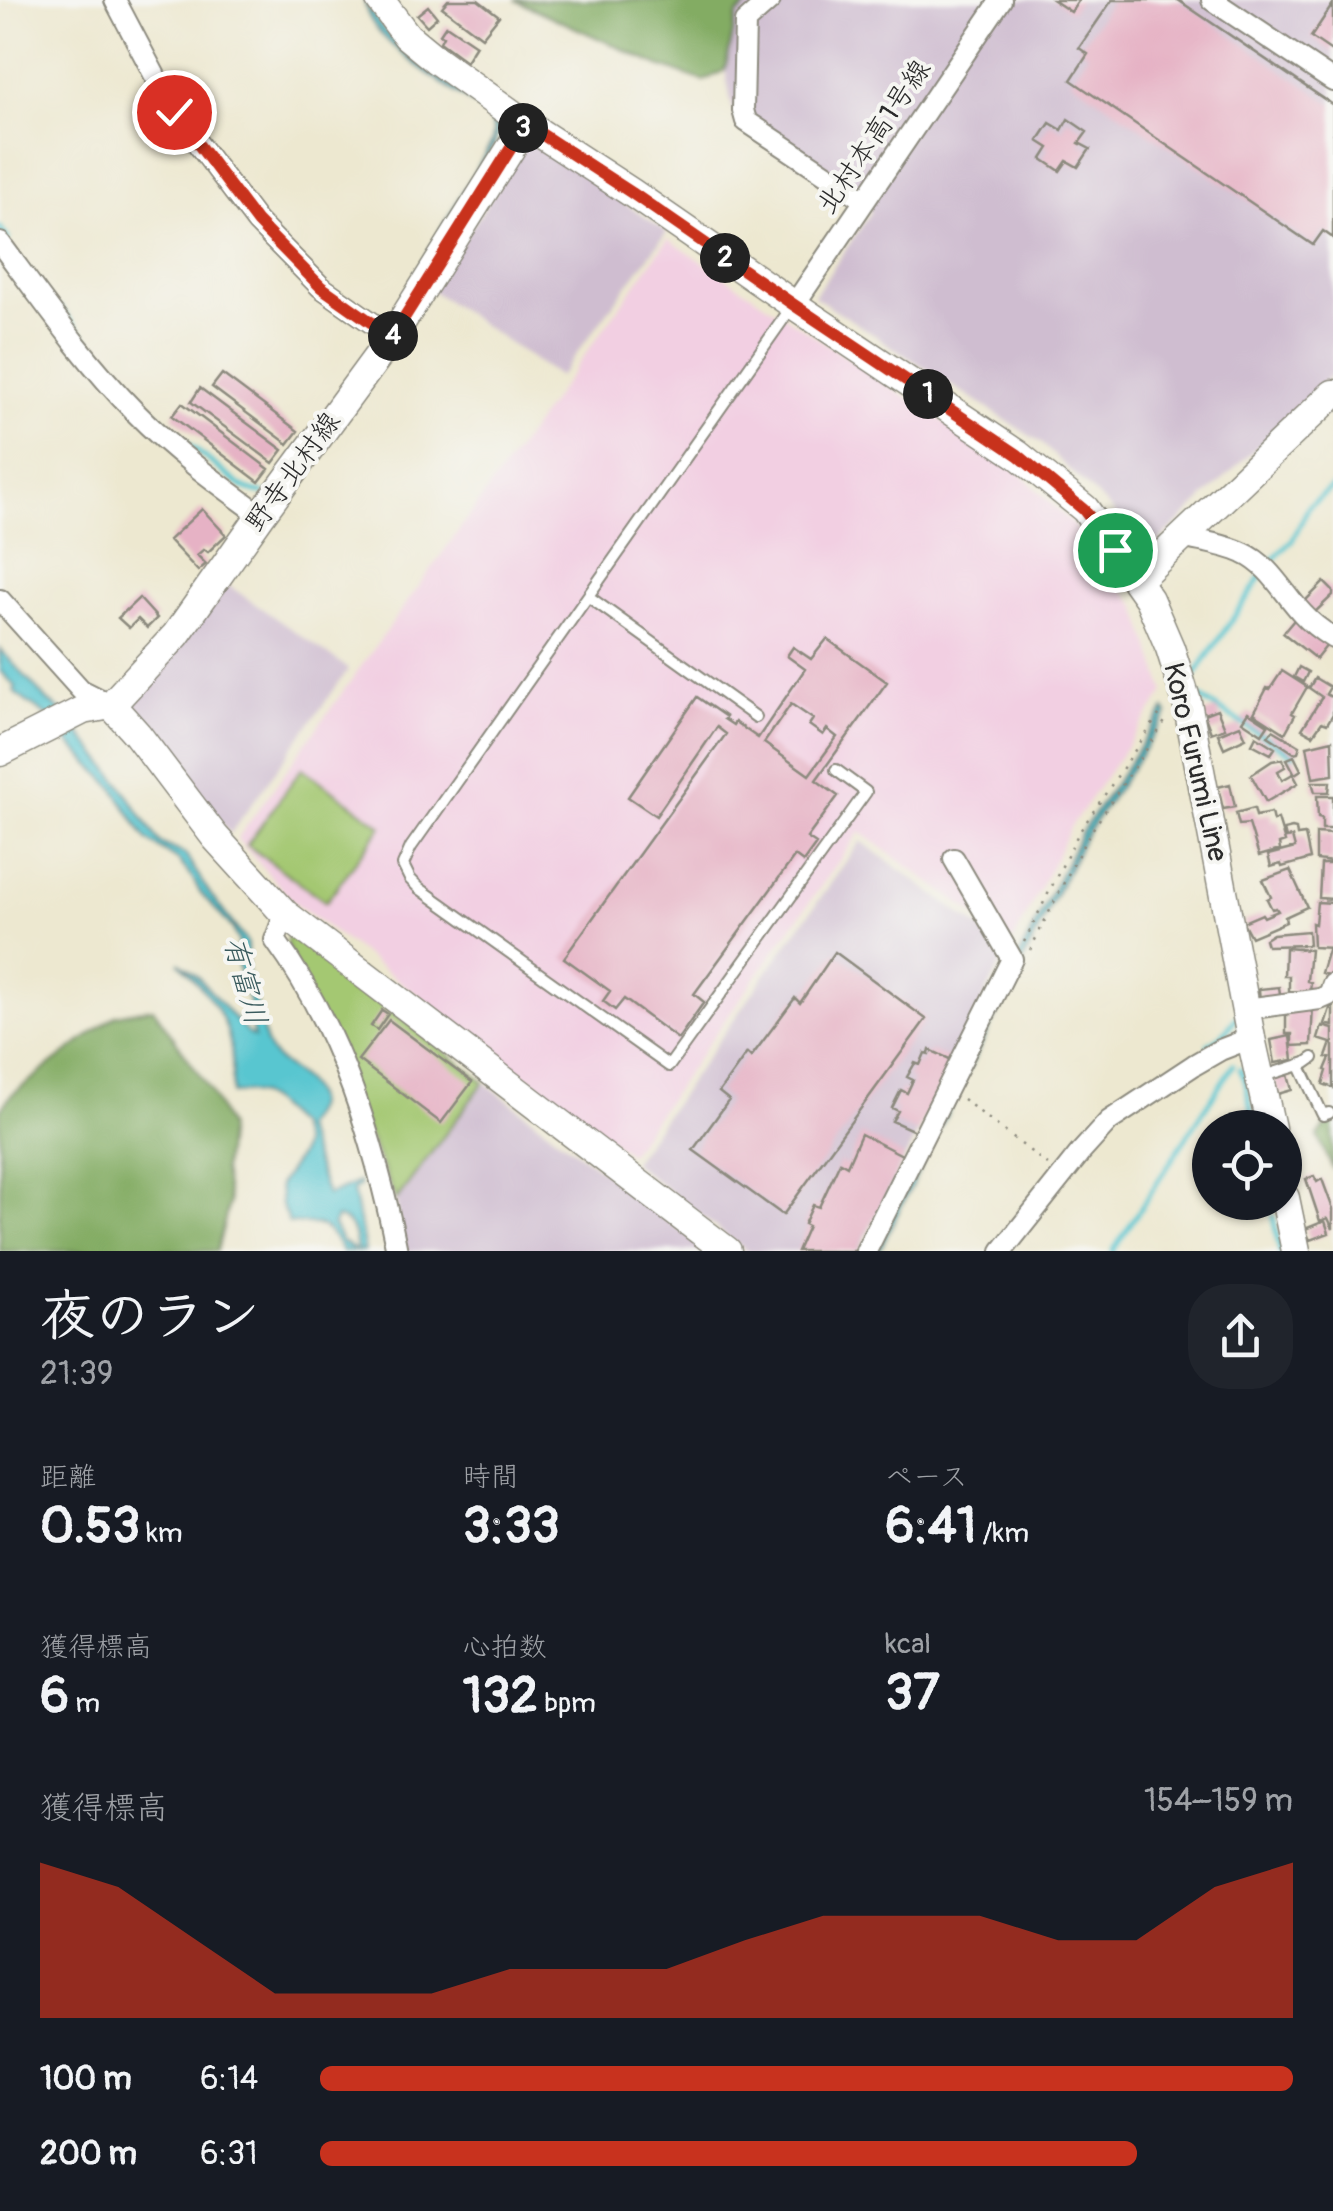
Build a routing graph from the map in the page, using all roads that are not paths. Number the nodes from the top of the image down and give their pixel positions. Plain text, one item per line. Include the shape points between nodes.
1 (115, 0) edge
2 (380, 0) edge
3 (770, 0) edge
4 (1001, 0) edge
5 (1212, 0) edge
6 (1333, 81) edge
7 (526, 124) junction
8 (865, 200) junction
9 (0, 243) edge
10 (794, 305) junction
11 (392, 337) junction
12 (1333, 394) edge
13 (261, 515) junction
14 (1182, 537) junction
15 (1137, 580) junction
16 (589, 597) junction
17 (0, 600) edge
18 (1333, 638) edge
19 (97, 708) junction
20 (756, 717) dead end
21 (10, 746) edge
22 (836, 770) dead end
23 (954, 859) dead end
24 (284, 914) junction
25 (1333, 984) edge
26 (1246, 1009) junction
27 (1251, 1038) junction
28 (1313, 1058) dead end
29 (1300, 1066) junction
30 (1260, 1077) junction
31 (1266, 1110) edge
32 (1329, 1113) dead end
33 (1290, 1220) edge
34 (397, 1251) edge
35 (728, 1251) edge
36 (866, 1251) edge
37 (1002, 1251) edge
38 (1296, 1251) edge

1 - 11 street via 174,112 257,222 321,287
2 - 7 street, Koro Furumi Line via 434,59
3 - 8 street via 745,22 746,121
4 - 8 street, 北村本高1号線
5 - 6 street
7 - 10 street, Koro Furumi Line
7 - 11 street, 野寺北村線
8 - 10 street, 北村本高1号線
9 - 13 street via 136,412 185,459
10 - 15 street, Koro Furumi Line via 1018,455 1084,510
10 - 16 lane
11 - 13 street, 野寺北村線
12 - 14 street
13 - 19 street, 野寺北村線 via 176,635
14 - 15 street
14 - 18 street via 1244,553
15 - 26 street, Koro Furumi Line via 1187,702
16 - 20 lane
16 - 22 lane via 402,865 418,888 669,1066 866,792
17 - 19 street
19 - 21 street, 野寺北村線
19 - 24 street via 137,734
23 - 36 street via 1012,959
24 - 34 street via 275,940 305,985 346,1074
24 - 35 street
25 - 26 street via 1320,999
26 - 27 street, Koro Furumi Line
27 - 30 street, Koro Furumi Line
27 - 37 street via 1194,1065 1109,1121
28 - 29 lane
29 - 30 lane
29 - 32 lane via 1323,1115
30 - 31 street, Koro Furumi Line
33 - 38 street

